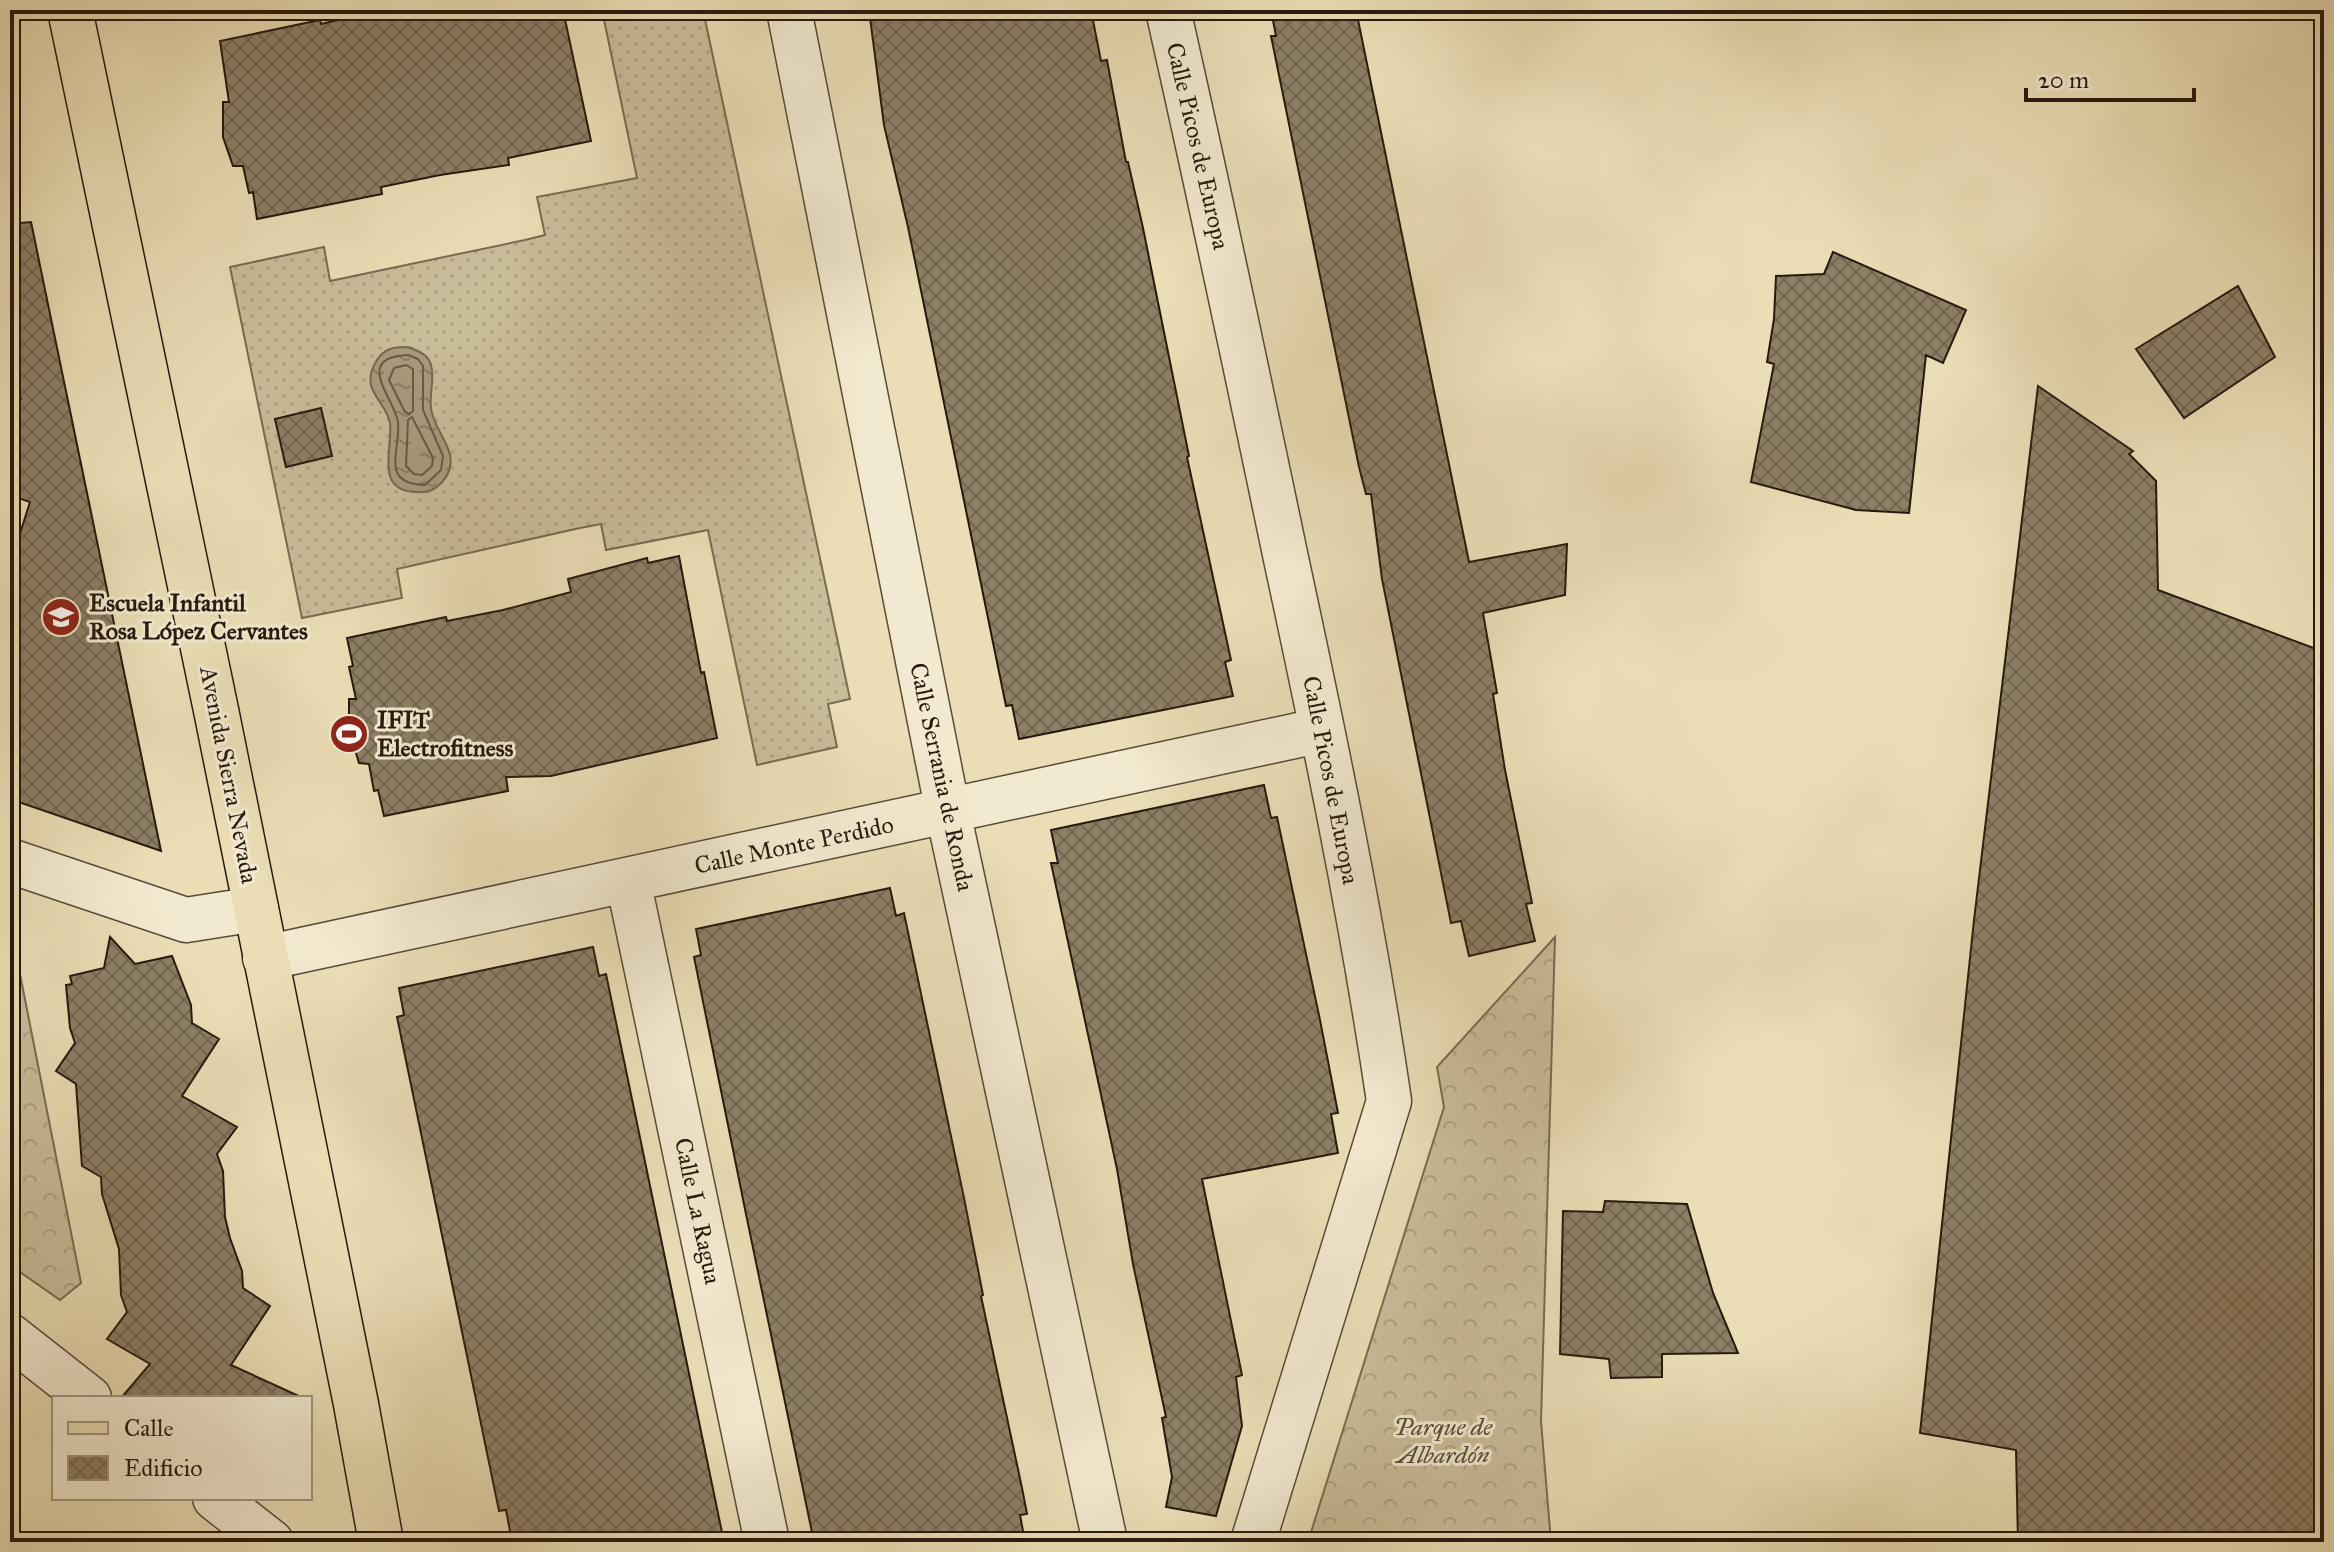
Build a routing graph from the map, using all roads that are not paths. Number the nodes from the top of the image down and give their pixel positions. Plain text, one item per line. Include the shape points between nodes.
1 (70, 10) edge
2 (789, 10) edge
3 (1168, 10) edge
4 (1322, 730) junction
5 (948, 812) junction
6 (10, 861) edge
7 (628, 880) junction
8 (256, 909) junction
9 (265, 958) junction
10 (10, 1336) edge
11 (86, 1396) edge
12 (218, 1500) edge
13 (271, 1542) edge
14 (381, 1542) edge
15 (767, 1542) edge
16 (1105, 1542) edge
17 (1253, 1542) edge

1 - 8 main road, Avenida Sierra Nevada
2 - 5 street, Calle Serrania de Ronda
3 - 4 street, Calle Picos de Europa
4 - 5 street, Calle Monte Perdido
4 - 17 street, Calle Picos de Europa via 1389,1101
5 - 7 street, Calle Monte Perdido
5 - 16 street, Calle Serrania de Ronda
6 - 8 street via 186,920
7 - 9 street, Calle Monte Perdido
7 - 15 street, Calle La Ragua
8 - 9 main road, Avenida Sierra Nevada
9 - 14 main road, Avenida Sierra Nevada
10 - 11 street
12 - 13 street

